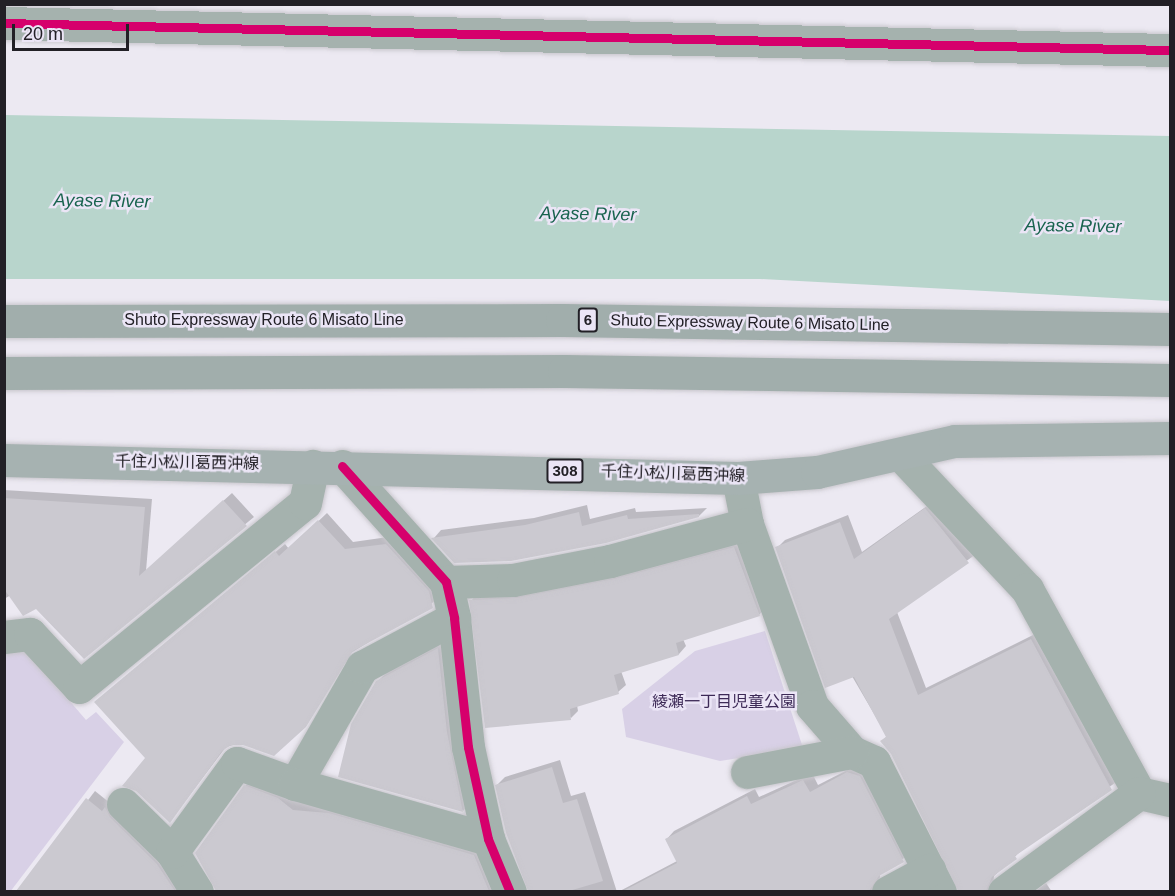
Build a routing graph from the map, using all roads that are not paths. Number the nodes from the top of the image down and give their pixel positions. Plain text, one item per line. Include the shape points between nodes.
1 (4, 23) edge
2 (1170, 50) edge
3 (4, 321) edge
4 (1170, 329) edge
5 (4, 373) edge
6 (1170, 380) edge
7 (1170, 438) edge
8 (902, 456) junction
9 (4, 460) edge
10 (328, 466) junction
11 (738, 478) junction
12 (747, 524) junction
13 (446, 582) junction
14 (454, 618) junction
15 (4, 637) edge
16 (852, 752) junction
17 (747, 772) dead end
18 (295, 784) junction
19 (1155, 796) edge
20 (123, 804) dead end
21 (488, 839) junction
22 (172, 852) junction
23 (935, 881) edge
24 (1039, 882) edge
25 (197, 891) edge
26 (510, 891) edge
27 (888, 891) edge
28 (1004, 891) edge

1 - 2 street
3 - 4 highway, Shuto Expressway Route 6 Misato Line / 6 via 562,320
5 - 6 highway via 564,371
7 - 8 main road, 千住小松川葛西沖線 / 308 via 955,441
8 - 11 main road, 千住小松川葛西沖線 / 308 via 817,472
8 - 19 street via 1027,589
9 - 10 main road, 千住小松川葛西沖線 / 308
10 - 11 main road, 千住小松川葛西沖線 / 308
10 - 13 street
10 - 15 street via 305,503 79,687 30,634
11 - 12 street
12 - 13 street via 610,561 513,580
12 - 16 street via 812,706
13 - 14 street
14 - 18 street via 362,667
14 - 21 street via 468,747
16 - 17 street
16 - 23 street via 874,762
18 - 21 street
18 - 22 street via 237,763
19 - 24 street
20 - 22 street
21 - 26 street
22 - 25 street
23 - 27 street
24 - 28 street

